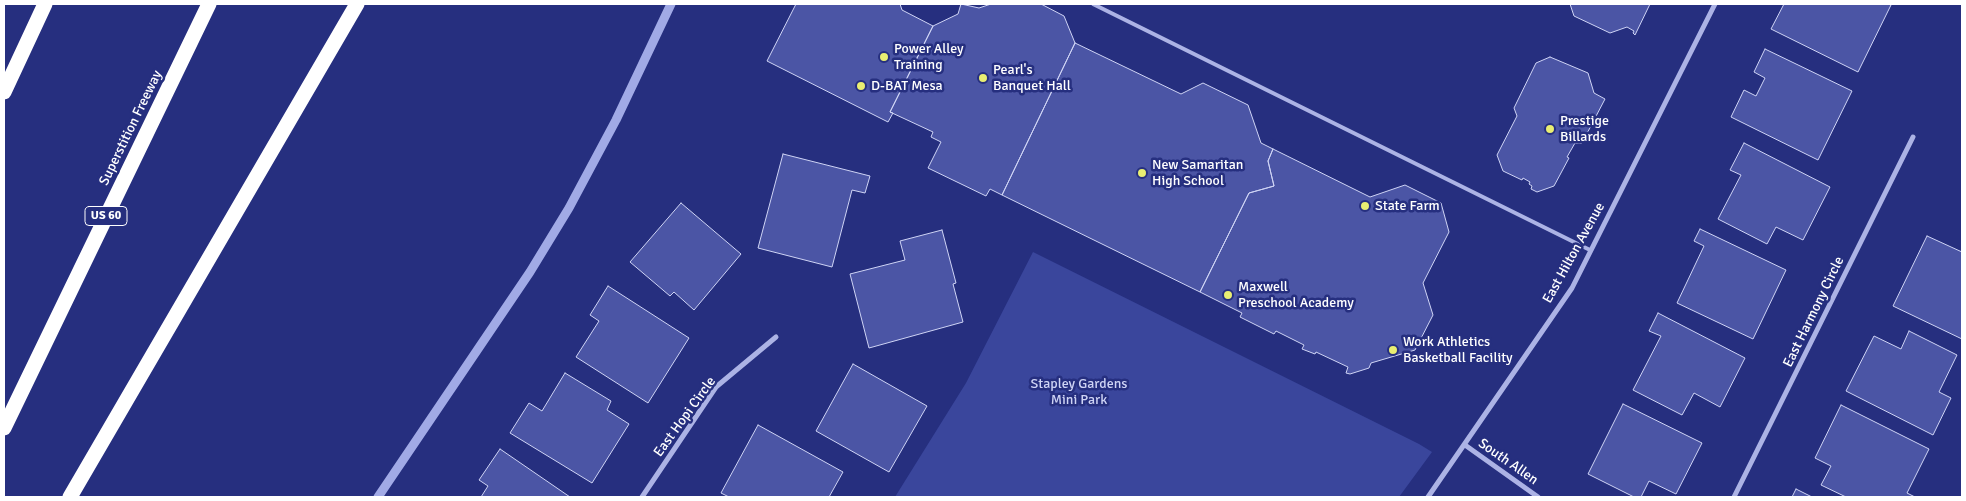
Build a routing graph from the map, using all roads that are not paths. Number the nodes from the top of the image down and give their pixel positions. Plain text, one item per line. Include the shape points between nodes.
1 (45, 4) edge
2 (208, 4) edge
3 (357, 4) edge
4 (1093, 4) edge
5 (1715, 4) edge
6 (4, 92) edge
7 (1913, 137) dead end
8 (1590, 250) junction
9 (776, 337) dead end
10 (4, 428) edge
11 (1465, 445) junction
12 (70, 497) edge
13 (642, 497) edge
14 (1428, 497) edge
15 (1538, 497) edge
16 (1734, 497) edge

1 - 6 highway
2 - 10 highway, Superstition Freeway / US 60
3 - 12 highway
4 - 8 lane
5 - 8 street, East Hilton Avenue
7 - 16 street, East Harmony Circle
8 - 11 street, East Hilton Avenue via 1572,288
9 - 13 street, East Hopi Circle via 716,387
11 - 14 street, East Hilton Avenue
11 - 15 street, South Allen

